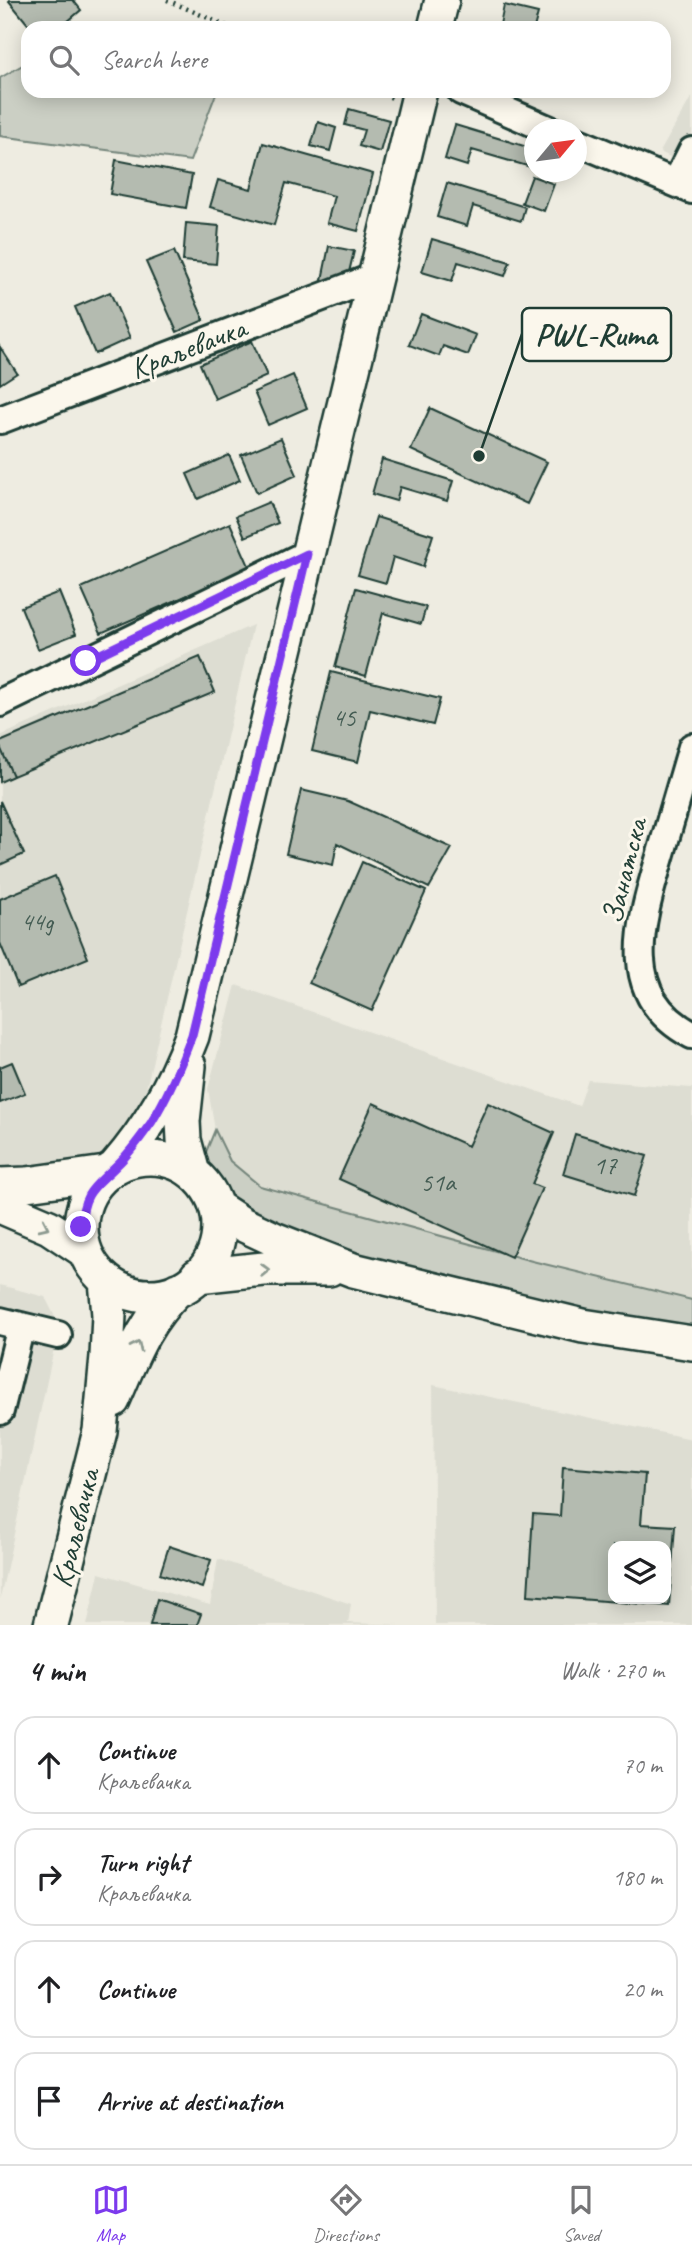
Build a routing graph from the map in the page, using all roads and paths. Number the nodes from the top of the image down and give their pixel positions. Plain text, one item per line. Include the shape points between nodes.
1 (167, 0) edge
2 (442, 0) edge
3 (216, 21) edge
4 (437, 21) edge
5 (418, 98) edge
6 (477, 98) edge
7 (525, 119) edge
8 (587, 146) edge
9 (692, 151) edge
10 (684, 187) edge
11 (377, 276) junction
12 (0, 420) edge
13 (307, 554) junction
14 (0, 703) edge
15 (692, 747) edge
16 (192, 1035) junction
17 (692, 1035) edge
18 (111, 1170) junction
19 (193, 1174) junction
20 (0, 1185) edge
21 (0, 1206) edge
22 (216, 1207) junction
23 (85, 1251) junction
24 (353, 1270) junction
25 (106, 1280) junction
26 (187, 1283) junction
27 (10, 1324) edge
28 (58, 1335) dead end
29 (692, 1343) edge
30 (0, 1410) edge
31 (100, 1431) junction
32 (51, 1625) edge

1 - 3 path
2 - 4 main road
5 - 11 main road
6 - 7 street
8 - 10 street
9 - 10 street
11 - 12 street, Краљевачка
11 - 13 main road
13 - 14 street
13 - 16 main road
15 - 17 street, Занатска via 639,939 643,976 660,1010
16 - 18 main road via 152,1121
16 - 19 main road via 183,1121
18 - 19 main road via 151,1158 176,1163
18 - 20 main road
18 - 23 main road via 85,1203 81,1227
19 - 22 main road via 205,1185
21 -> 23 main road via 49,1227
22 - 24 main road via 274,1239
22 - 26 main road via 216,1244 206,1267
23 - 25 main road
26 -> 24 main road via 264,1269
24 - 29 main road via 583,1326
25 - 26 main road via 140,1295 164,1294
25 - 31 main road, Краљевачка via 109,1315
31 -> 26 main road, Краљевачка via 147,1325
27 - 28 street
27 - 30 street
31 - 32 main road, Краљевачка

